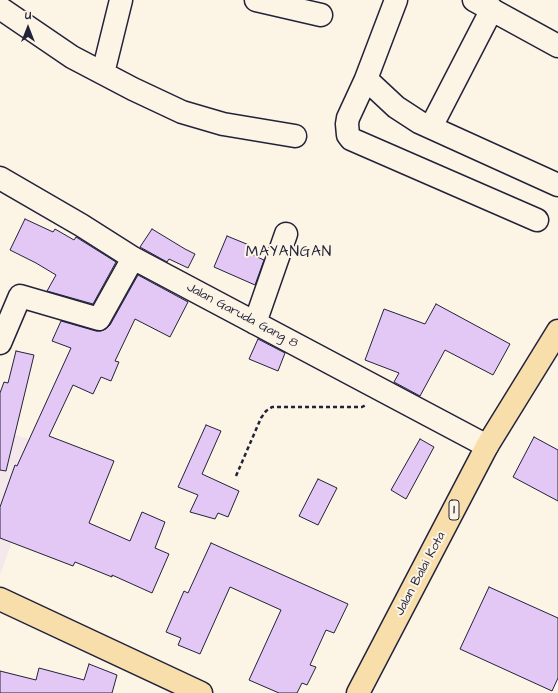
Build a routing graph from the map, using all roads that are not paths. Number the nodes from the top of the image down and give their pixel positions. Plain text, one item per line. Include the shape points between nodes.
1 (121, 0) edge
2 (256, 0) edge
3 (396, 0) edge
4 (483, 5) edge
5 (0, 8) edge
6 (321, 15) dead end
7 (558, 46) edge
8 (103, 73) junction
9 (366, 79) junction
10 (431, 128) junction
11 (295, 136) dead end
12 (0, 178) edge
13 (558, 185) edge
14 (537, 220) dead end
15 (286, 234) dead end
16 (133, 258) junction
17 (255, 323) junction
18 (558, 332) edge
19 (0, 343) edge
20 (487, 446) junction
21 (0, 599) edge
22 (201, 693) edge
23 (358, 693) edge

1 - 8 street
2 - 6 street
3 - 9 street
4 - 7 street
4 - 10 street
5 - 8 street via 72,56
8 - 11 street via 182,112 223,124
9 - 10 street via 396,107
9 - 14 street via 348,118 348,134 351,139
10 - 13 street
12 - 16 street, Jalan Garuda Gang 8
15 - 17 street
16 - 17 street, Jalan Garuda Gang 8
16 - 19 street via 100,319 20,296
17 - 20 street, Jalan Garuda Gang 8
18 - 20 main road, Jalan Balai Kota / 1
20 - 23 main road, Jalan Balai Kota / 1
21 - 22 main road

